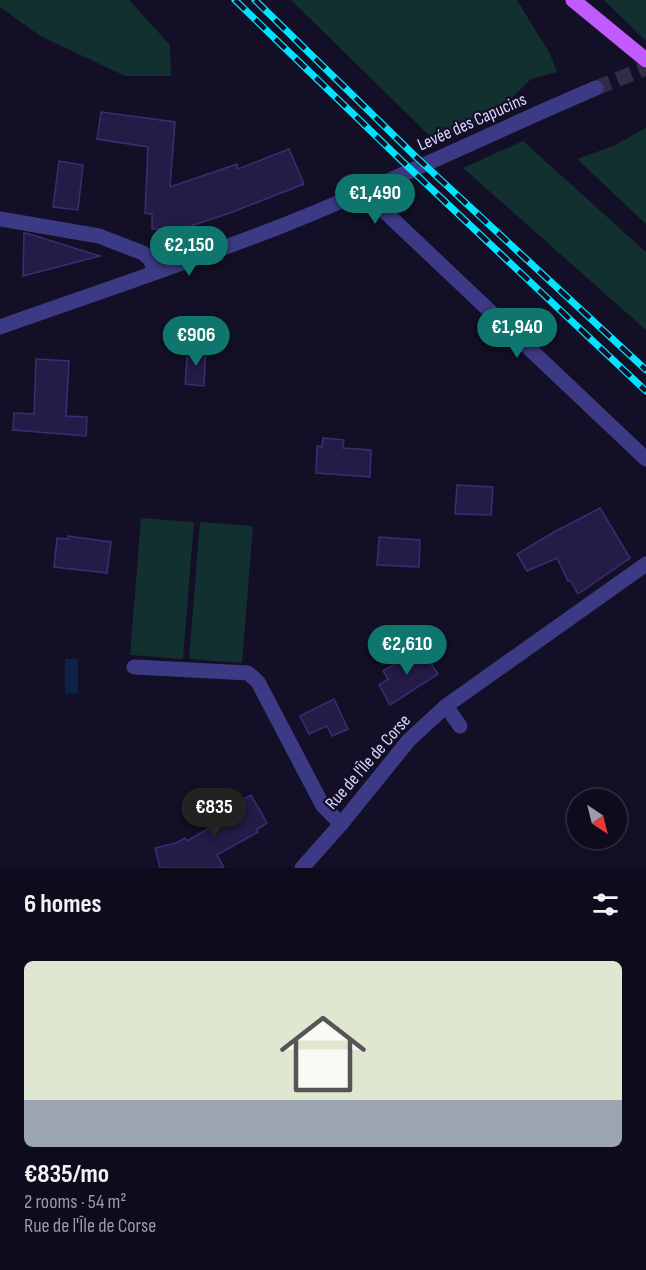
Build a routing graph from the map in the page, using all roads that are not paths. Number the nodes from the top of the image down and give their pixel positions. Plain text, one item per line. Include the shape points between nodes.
1 (579, 0) edge
2 (646, 58) edge
3 (596, 88) tunnel mouth
4 (363, 191) junction
5 (0, 219) edge
6 (155, 272) junction
7 (0, 327) edge
8 (646, 459) edge
9 (646, 564) edge
10 (134, 667) dead end
11 (447, 706) junction
12 (460, 726) dead end
13 (341, 824) junction
14 (302, 868) edge

1 - 2 main road
3 - 4 street, Levée des Capucins
4 - 6 street, Levée des Capucins via 279,227
4 - 8 street
5 - 6 street via 99,236 143,253
6 - 7 street, Levée des Capucins
9 - 11 street, Rue de l'Île de Corse
10 - 13 street via 248,674 258,682 323,806
11 - 12 street
11 - 13 street, Rue de l'Île de Corse via 409,740
13 - 14 street, Rue de l'Île de Corse

